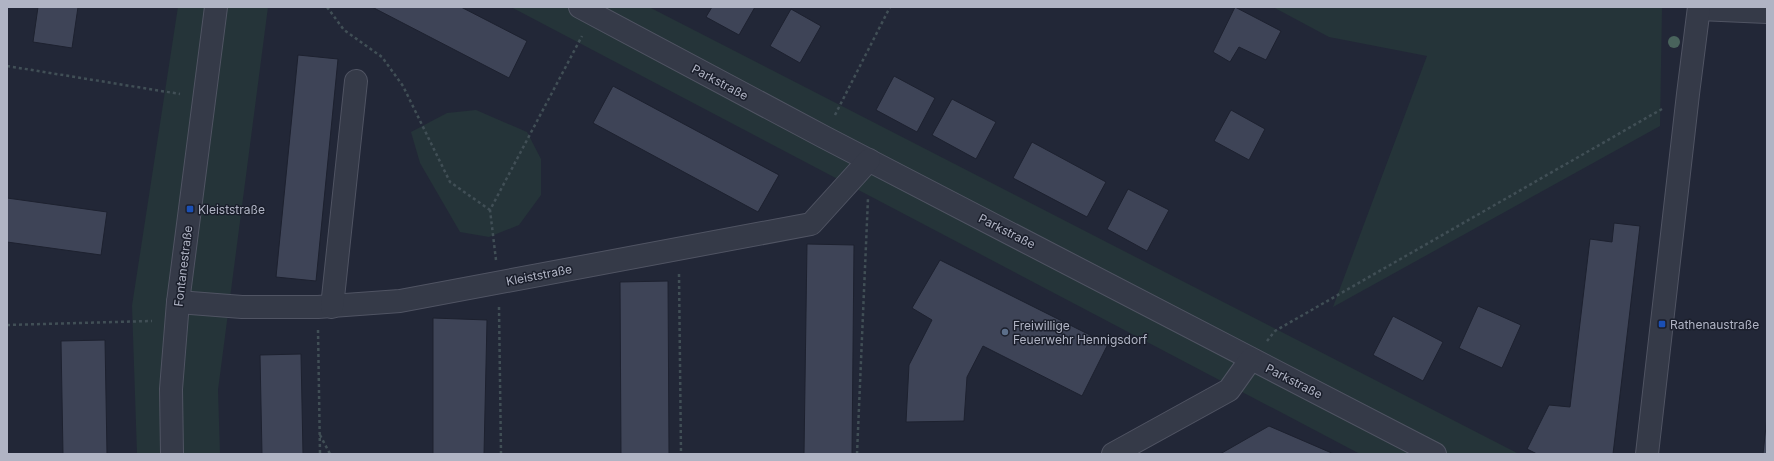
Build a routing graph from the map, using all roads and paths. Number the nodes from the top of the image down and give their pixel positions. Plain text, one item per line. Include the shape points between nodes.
1 (216, 7) edge
2 (327, 7) edge
3 (890, 7) edge
4 (1699, 8) edge
5 (587, 11) edge
6 (1767, 12) edge
7 (7, 66) edge
8 (356, 81) dead end
9 (1688, 94) junction
10 (204, 98) junction
11 (824, 137) junction
12 (869, 160) junction
13 (490, 210) junction
14 (679, 249) junction
15 (499, 283) junction
16 (178, 302) junction
17 (325, 307) junction
18 (176, 324) junction
19 (7, 325) edge
20 (1251, 359) junction
21 (319, 435) junction
22 (172, 454) edge
23 (320, 454) edge
24 (330, 454) edge
25 (501, 454) edge
26 (681, 454) edge
27 (857, 454) edge
28 (1113, 454) edge
29 (1435, 454) edge
30 (1647, 454) edge

1 - 10 street, Fontanestraße
2 - 13 path via 344,30 382,57 403,86 450,182
3 - 11 path
4 - 6 street
4 - 9 street
5 - 11 street, Parkstraße
5 - 13 path
7 - 10 path
8 - 17 street
9 - 20 path via 1276,331
9 - 30 street
10 - 16 street, Fontanestraße
11 - 12 street, Parkstraße
12 - 14 street, Kleiststraße via 811,224
12 - 20 street, Parkstraße
12 - 27 path
13 - 15 path
14 - 15 street, Kleiststraße
14 - 26 path
15 - 17 street, Kleiststraße via 400,301
15 - 25 path
16 - 17 street, Kleiststraße via 242,307
16 - 18 street, Fontanestraße
17 - 21 path
18 - 19 path via 144,320
18 - 22 street, Fontanestraße
20 - 28 street via 1229,390
20 - 29 street, Parkstraße
21 - 23 path
21 - 24 path

